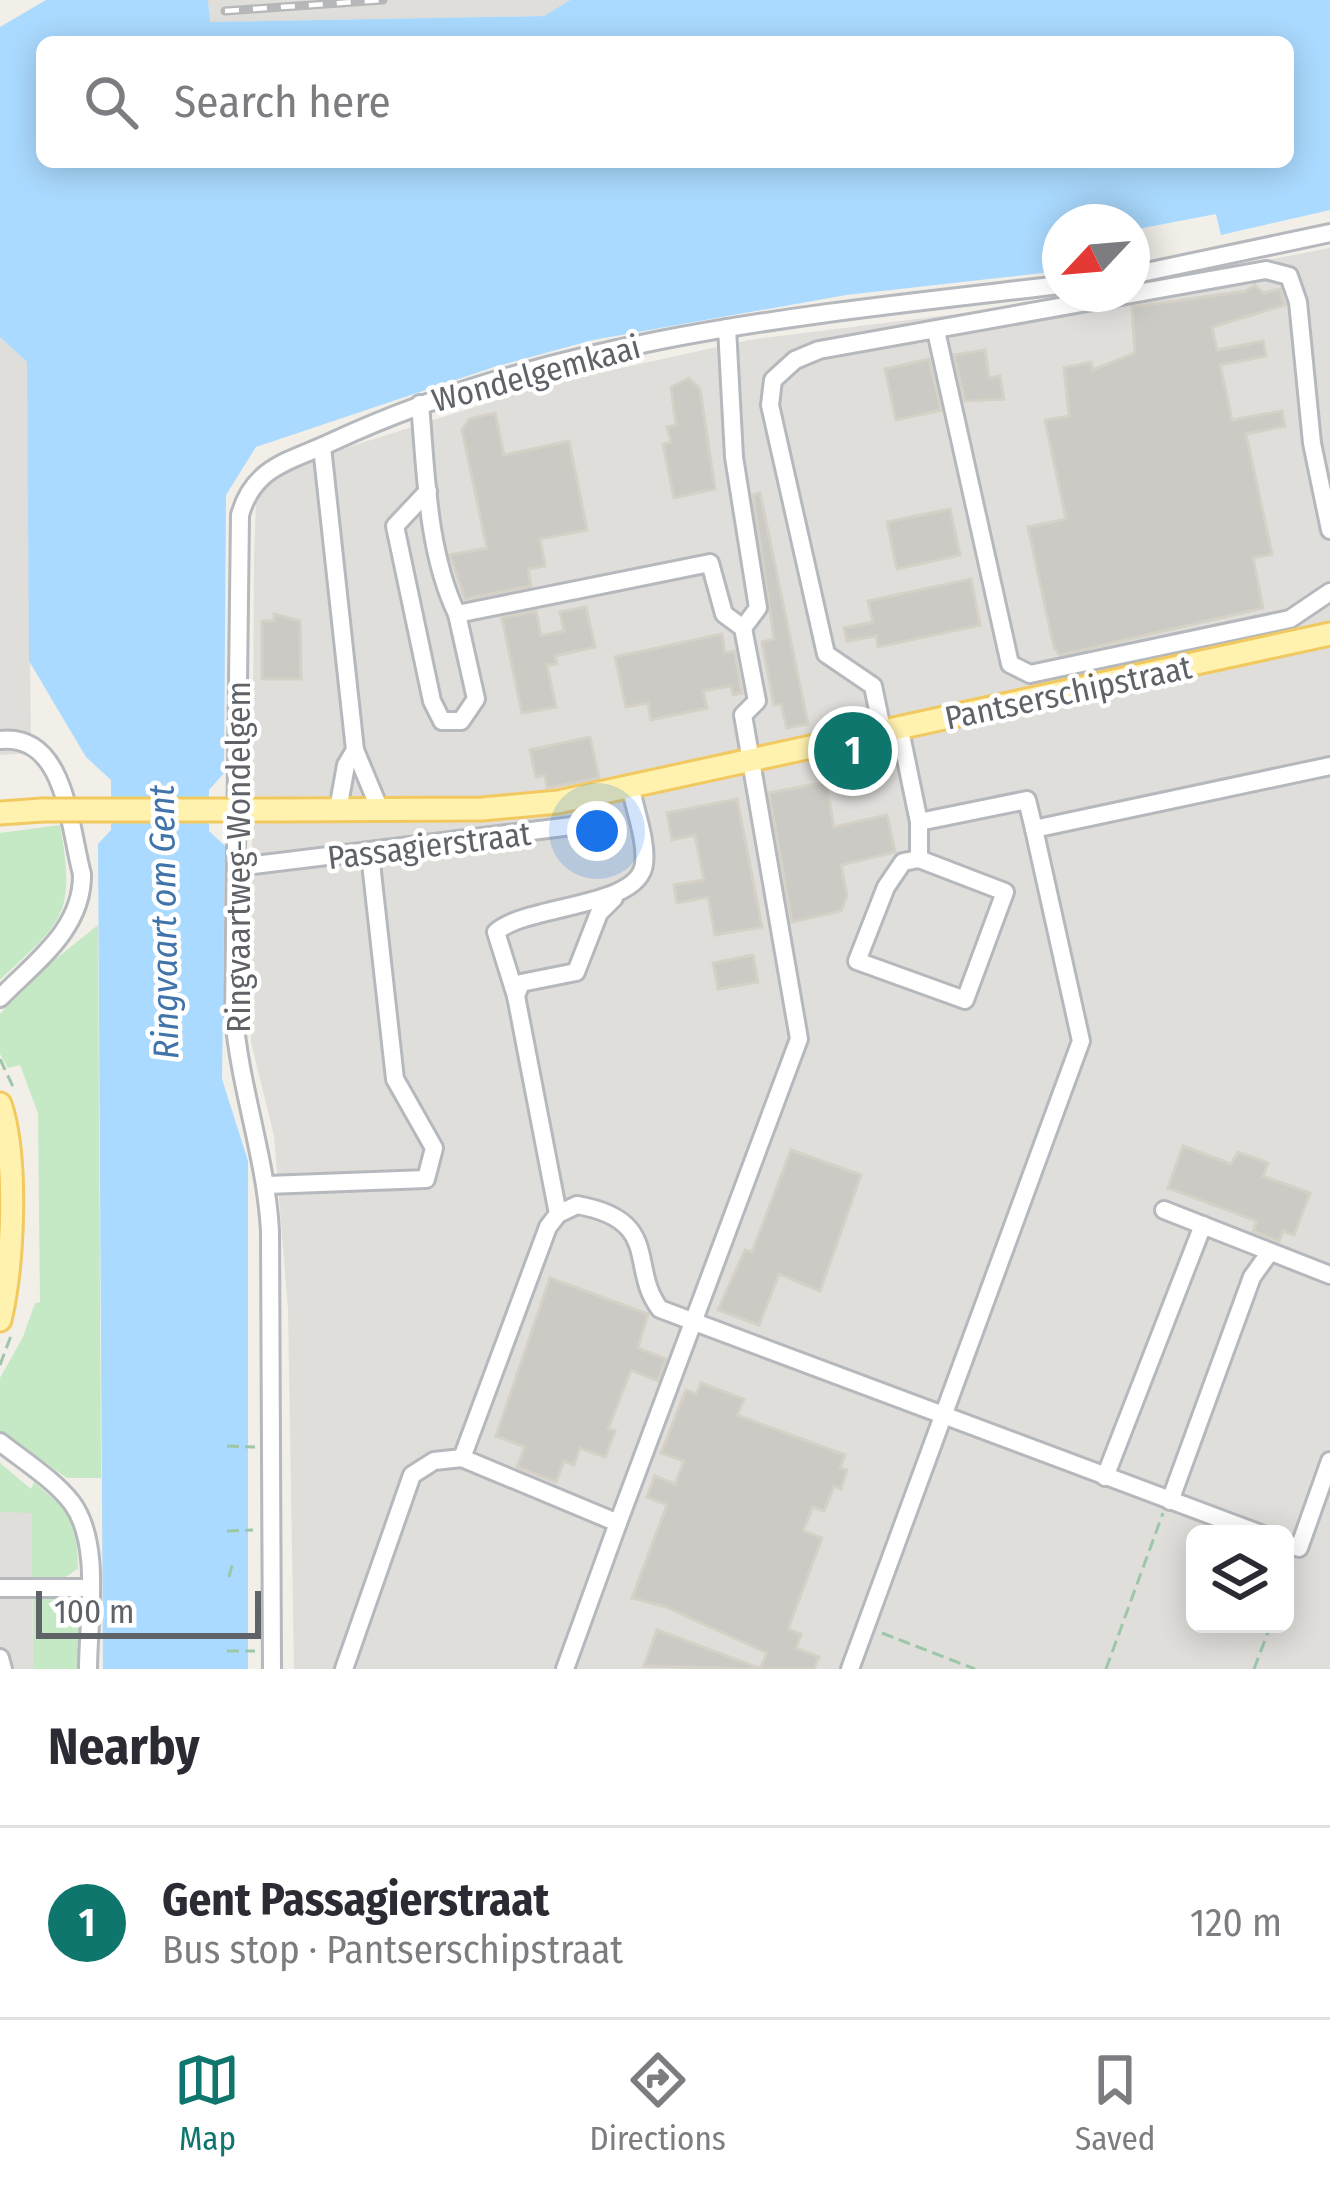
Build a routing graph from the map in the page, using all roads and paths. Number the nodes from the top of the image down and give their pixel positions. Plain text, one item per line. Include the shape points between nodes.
1 (1330, 232) edge
2 (1150, 271) edge
3 (1042, 287) edge
4 (727, 328) junction
5 (936, 331) junction
6 (420, 404) junction
7 (322, 447) junction
8 (428, 491) junction
9 (1330, 530) edge
10 (1330, 592) edge
11 (457, 614) junction
12 (743, 628) junction
13 (1330, 634) edge
14 (892, 732) junction
15 (0, 740) edge
16 (355, 750) junction
17 (747, 764) junction
18 (1330, 766) edge
19 (631, 789) junction
20 (599, 795) junction
21 (338, 810) junction
22 (380, 810) junction
23 (0, 813) edge
24 (919, 822) junction
25 (1034, 830) junction
26 (370, 854) junction
27 (919, 859) junction
28 (238, 867) junction
29 (617, 896) junction
30 (516, 996) junction
31 (0, 998) edge
32 (0, 1105) edge
33 (267, 1185) junction
34 (1164, 1210) dead end
35 (557, 1214) junction
36 (1203, 1226) junction
37 (1270, 1252) junction
38 (1330, 1275) edge
39 (0, 1320) edge
40 (694, 1322) junction
41 (944, 1418) junction
42 (0, 1442) edge
43 (227, 1446) dead end
44 (260, 1448) dead end
45 (462, 1458) junction
46 (1330, 1461) edge
47 (1105, 1477) junction
48 (1169, 1500) junction
49 (618, 1523) junction
50 (1237, 1525) edge
51 (255, 1530) dead end
52 (227, 1531) dead end
53 (1294, 1541) edge
54 (232, 1565) dead end
55 (229, 1577) dead end
56 (0, 1588) edge
57 (88, 1588) junction
58 (866, 1628) junction
59 (1268, 1633) edge
60 (227, 1651) dead end
61 (256, 1651) dead end
62 (0, 1658) edge
63 (3, 1669) edge
64 (88, 1669) edge
65 (272, 1669) edge
66 (344, 1669) edge
67 (565, 1669) edge
68 (850, 1669) edge
69 (975, 1669) edge
70 (1106, 1669) edge
71 (1255, 1669) edge

1 - 2 street
3 - 4 street, Wondelgemkaai
4 - 6 street, Wondelgemkaai
4 - 12 street via 739,503 758,608
5 - 9 street via 1266,270 1289,276
5 - 10 street via 1010,664 1030,674 1290,619
5 - 14 street via 819,350 773,380 770,406 826,654 873,686
6 - 7 street, Wondelgemkaai
6 - 8 street
7 - 16 street
7 - 28 street, Ringvaartweg-Wondelgem via 261,475 240,515
8 - 11 street
8 - 11 street via 394,526 442,721 461,721 476,700
11 - 12 street via 710,563 724,614
12 - 17 street via 757,701 743,716
13 - 14 main road, Pantserschipstraat
14 - 17 main road, Pantserschipstraat
14 - 24 street
15 - 31 street via 26,740 46,753 83,895 68,927
16 - 21 street
16 - 22 street
17 - 19 main road, Pantserschipstraat
17 - 40 street via 799,1039
18 - 25 street
19 - 20 main road, Pantserschipstraat
19 - 29 street via 645,862
20 - 22 main road, Pantserschipstraat via 518,807
20 - 26 street, Passagierstraat via 596,817 572,826
21 - 22 main road
21 - 23 main road, bridge
24 - 25 street via 1027,800
24 - 27 street
25 - 41 street via 1082,1041
26 - 28 street, Passagierstraat
26 - 33 street via 394,1079 434,1148 426,1179
27 - 27 street via 903,862 886,887 857,961 964,1000 1005,892
28 - 33 street, Ringvaartweg-Wondelgem via 238,1057
29 - 30 street via 599,913 576,972 521,983
29 - 30 street via 514,917 496,932
30 - 35 street
32 - 39 main road via 8,1141 8,1265
33 - 65 street, Ringvaartweg-Wondelgem
34 - 36 street
35 - 40 street via 588,1207 626,1226 642,1250 656,1304
35 - 45 street
36 - 37 street
36 - 47 street
37 - 38 street
37 - 48 street via 1252,1277
40 - 41 street
40 - 49 street
41 - 47 street
41 - 58 street
42 - 57 street via 74,1505 87,1533
43 - 44 path
45 - 49 street
45 - 66 street via 434,1461 412,1475
46 - 53 street
47 - 48 street
48 - 50 street
48 - 70 path
49 - 67 street
51 - 52 path
54 - 55 path
56 - 57 street
57 - 64 street
58 - 68 street
58 - 69 path
59 - 71 path
60 - 61 path
62 - 63 street

